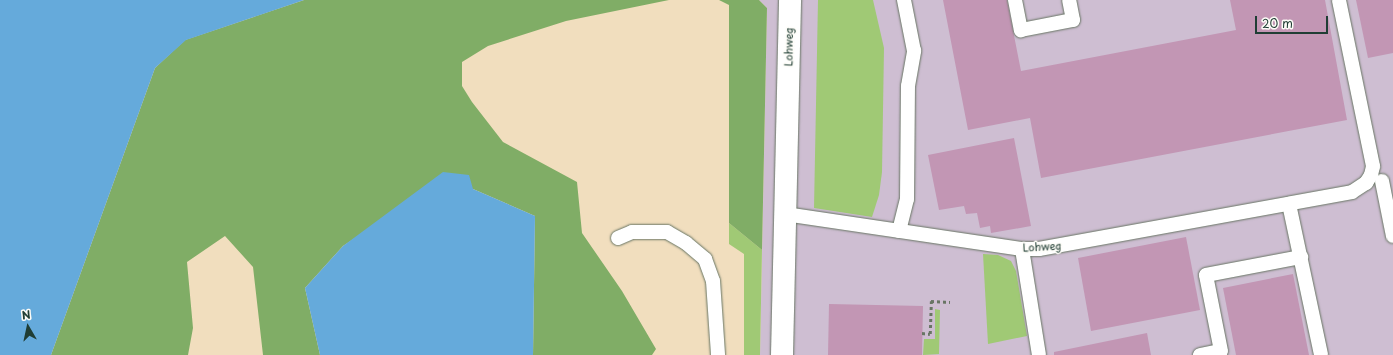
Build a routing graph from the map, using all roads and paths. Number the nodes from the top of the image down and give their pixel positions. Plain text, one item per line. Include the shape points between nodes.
1 (790, 0) edge
2 (904, 0) edge
3 (1015, 0) edge
4 (1069, 0) edge
5 (1339, 0) edge
6 (1382, 178) edge
7 (1294, 204) junction
8 (785, 214) junction
9 (899, 231) junction
10 (1393, 236) edge
11 (618, 238) dead end
12 (1022, 249) junction
13 (1300, 257) junction
14 (950, 302) dead end
15 (922, 333) dead end
16 (718, 355) edge
17 (782, 355) edge
18 (1039, 355) edge
19 (1200, 355) edge
20 (1321, 355) edge

1 - 8 street, Lohweg
2 - 9 lane via 914,51 908,86 907,200
3 - 4 lane via 1021,30 1073,20
5 - 6 lane via 1373,166
6 - 7 lane, Lohweg via 1352,192
6 - 10 lane
7 - 12 lane, Lohweg via 1068,246
7 - 13 lane
8 - 9 lane, Lohweg
8 - 17 street, Lohweg
9 - 12 lane, Lohweg
11 - 16 lane via 632,232 667,232 686,243 705,259 713,280
12 - 18 lane
13 - 19 lane via 1206,275 1220,351
13 - 20 lane
14 - 15 path via 931,301 930,334

